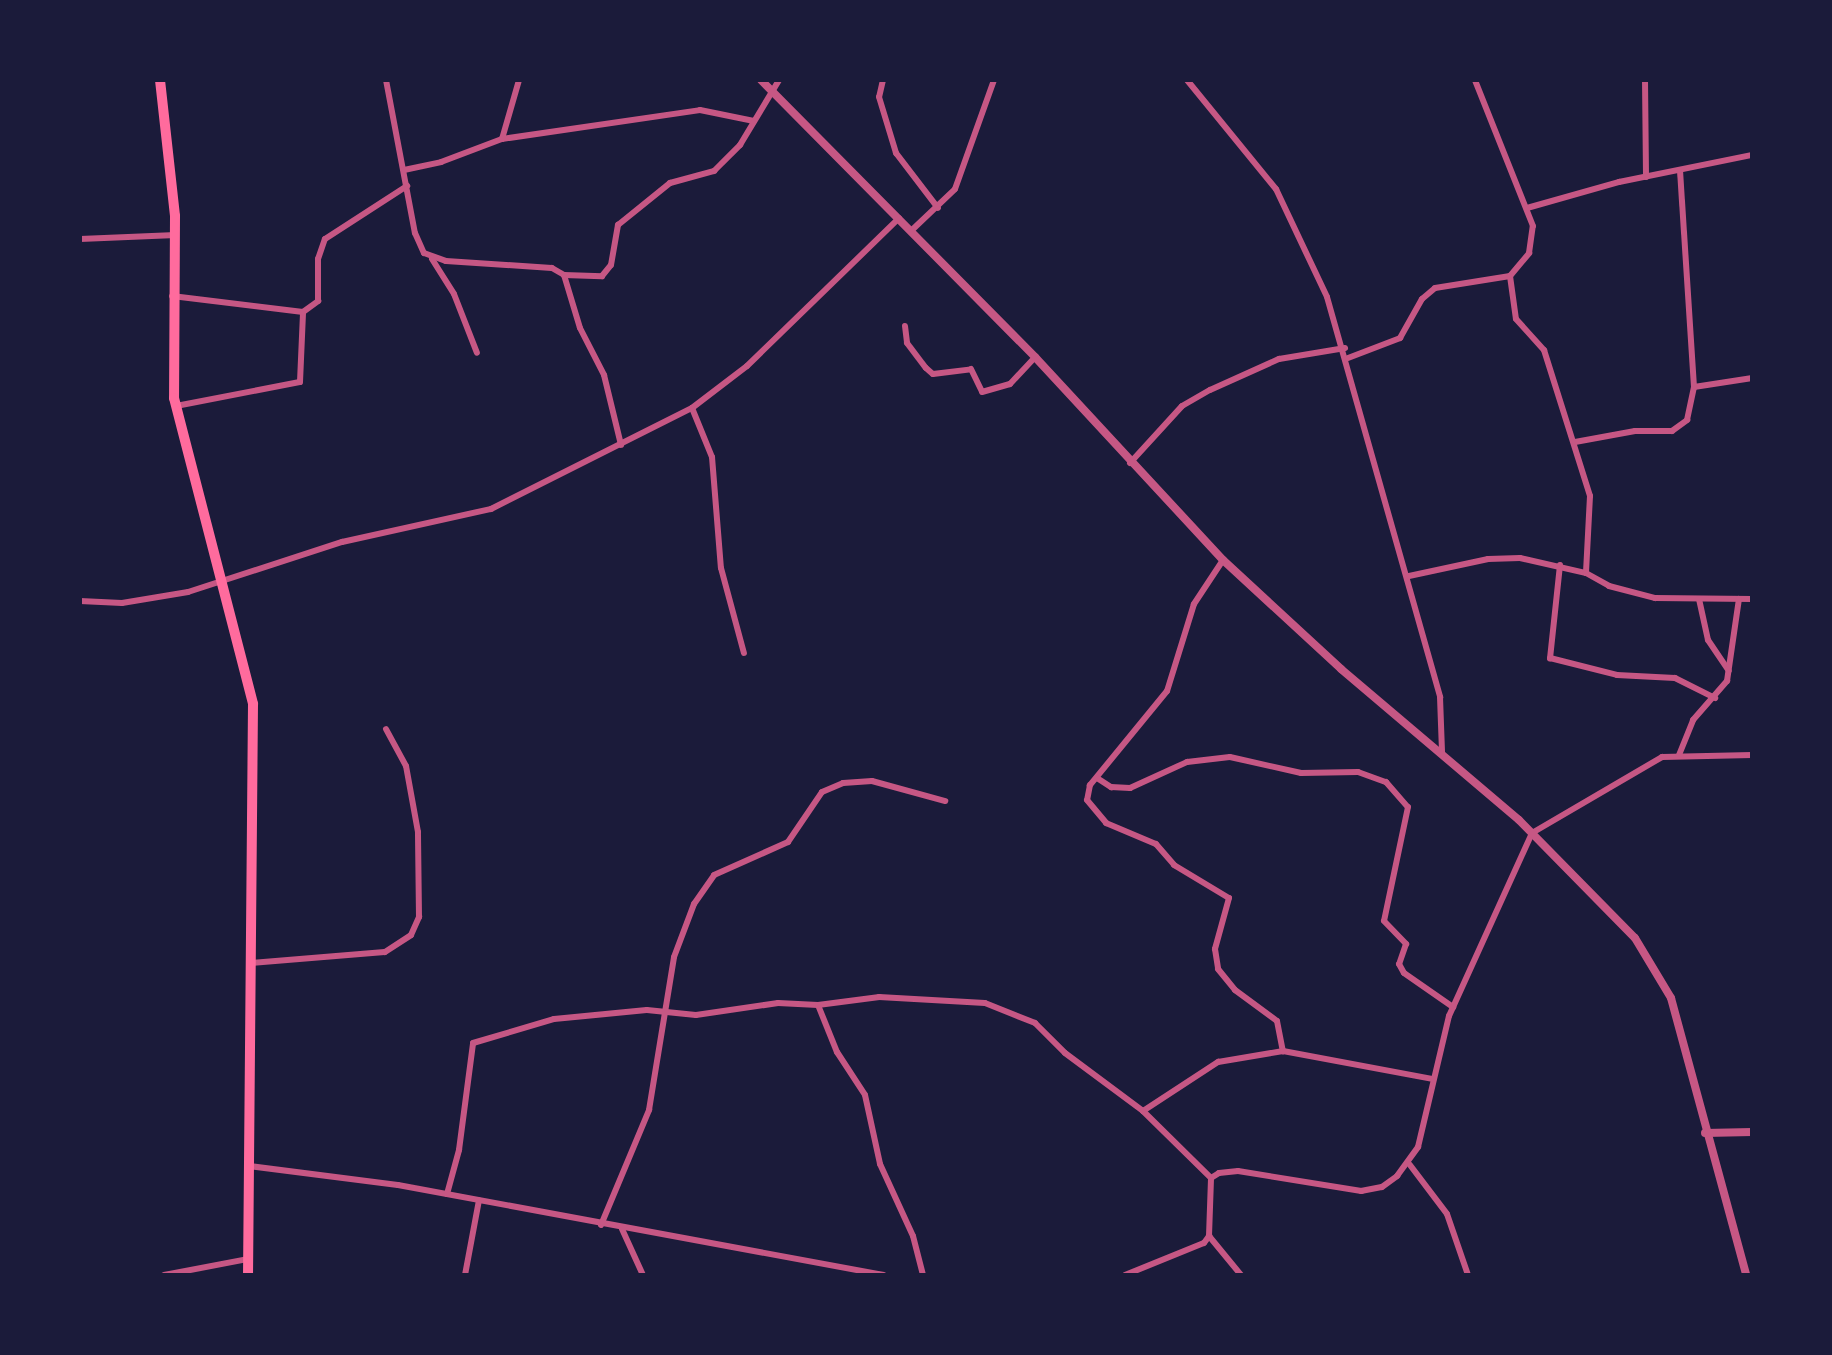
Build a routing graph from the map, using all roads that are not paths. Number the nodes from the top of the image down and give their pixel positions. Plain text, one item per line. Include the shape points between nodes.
1 (160, 80) edge
2 (386, 80) edge
3 (519, 80) edge
4 (761, 80) edge
5 (779, 80) edge
6 (881, 80) edge
7 (994, 80) edge
8 (1187, 80) edge
9 (1475, 80) edge
10 (1645, 80) edge
11 (770, 89) junction
12 (754, 121) junction
13 (502, 139) junction
14 (1752, 156) edge
15 (404, 170) junction
16 (1680, 170) junction
17 (1646, 177) junction
18 (407, 186) junction
19 (938, 208) junction
20 (1527, 208) junction
21 (899, 218) junction
22 (912, 230) junction
23 (176, 235) junction
24 (80, 239) edge
25 (432, 259) junction
26 (564, 275) junction
27 (1510, 276) junction
28 (172, 296) junction
29 (303, 312) junction
30 (905, 326) dead end
31 (1345, 348) junction
32 (477, 353) dead end
33 (1035, 357) junction
34 (1348, 358) junction
35 (1752, 378) edge
36 (1694, 387) junction
37 (176, 406) junction
38 (692, 408) junction
39 (1575, 442) junction
40 (621, 445) junction
41 (1130, 463) junction
42 (1223, 560) junction
43 (1560, 565) junction
44 (1586, 573) junction
45 (1409, 576) junction
46 (223, 580) junction
47 (1699, 599) junction
48 (1739, 599) junction
49 (1752, 599) edge
50 (80, 601) edge
51 (744, 653) dead end
52 (1729, 671) junction
53 (1715, 698) junction
54 (386, 729) dead end
55 (1442, 752) junction
56 (1679, 755) junction
57 (1752, 755) edge
58 (1097, 778) junction
59 (945, 801) dead end
60 (1532, 833) junction
61 (251, 963) junction
62 (818, 1005) junction
63 (1453, 1007) junction
64 (667, 1013) junction
65 (1283, 1051) junction
66 (1433, 1079) junction
67 (1143, 1111) junction
68 (1752, 1132) edge
69 (1705, 1133) junction
70 (1410, 1165) junction
71 (249, 1166) junction
72 (1211, 1178) junction
73 (447, 1194) junction
74 (479, 1200) junction
75 (601, 1225) junction
76 (622, 1229) junction
77 (1209, 1236) junction
78 (248, 1259) junction
79 (825, 1264) junction
80 (164, 1275) edge
81 (248, 1275) edge
82 (465, 1275) edge
83 (643, 1275) edge
84 (824, 1275) edge
85 (884, 1275) edge
86 (923, 1275) edge
87 (1125, 1275) edge
88 (1241, 1275) edge
89 (1468, 1275) edge
90 (1746, 1275) edge

1 - 23 highway
2 - 15 street
3 - 13 street
4 - 11 street
5 - 11 street
6 - 19 street via 881,111 896,153
7 - 19 street via 964,170
8 - 31 street via 1276,189
9 - 20 street
10 - 17 street
11 - 12 street
11 - 21 street
12 - 13 street via 700,110
12 - 26 street via 714,171 670,183 618,225 611,265 602,276
13 - 15 street
14 - 16 street
15 - 18 street
16 - 17 street
16 - 36 street
17 - 20 street
18 - 25 street via 415,233
18 - 29 street via 325,239 318,259 318,301
19 - 22 street
20 - 27 street via 1535,236
21 - 22 street
21 - 38 street via 747,366
22 - 33 street
23 - 24 street
23 - 28 highway
25 - 26 street via 552,268
25 - 32 street via 454,294
26 - 40 street via 580,328 604,375
27 - 34 street via 1435,288 1422,299 1400,338
27 - 39 street via 1516,319 1544,350
28 - 29 street
28 - 37 highway
29 - 37 street via 300,382
30 - 33 street via 907,343 933,374 971,369 982,392 1002,389
31 - 34 street
31 - 41 street via 1279,359 1210,390 1182,406
33 - 41 street
34 - 45 street
35 - 36 street
36 - 39 street via 1683,427
37 - 46 highway
38 - 40 street
38 - 51 street via 712,457 723,581
39 - 44 street via 1593,513
40 - 46 street via 491,509 342,542
41 - 42 street
42 - 55 street via 1341,669
42 - 58 street via 1194,604 1167,691
43 - 44 street
43 - 45 street via 1488,559
43 - 53 street via 1550,658 1617,675 1675,678
44 - 47 street via 1639,595
45 - 55 street via 1440,697
46 - 50 street via 149,600
46 - 61 highway via 253,704
47 - 48 street
47 - 52 street via 1708,640
48 - 49 street
48 - 52 street
52 - 53 street
53 - 56 street via 1693,720
54 - 61 street via 406,766 418,832 419,917 411,935 385,952
55 - 60 street
56 - 57 street
56 - 60 street via 1652,762
58 - 63 street via 1120,789 1187,762 1230,757 1301,773 1358,772 1386,782 1408,807 1384,921 1406,944 1399,964 1404,973
58 - 65 street via 1087,800 1106,823 1156,844 1174,865 1229,898 1215,949 1218,969 1235,990 1277,1021
59 - 64 street via 872,781 843,783 822,792 788,842 714,875 694,904 674,957
60 - 63 street
60 - 69 street via 1635,938 1658,969 1671,998
61 - 71 highway
62 - 64 street via 778,1003 696,1015
62 - 67 street via 848,998 918,997 1007,1008 1035,1023 1065,1053
62 - 86 street via 837,1052 865,1095 880,1164 917,1245
63 - 66 street
64 - 73 street via 647,1010 554,1019 473,1043 459,1150
64 - 75 street via 649,1110
65 - 66 street
65 - 67 street via 1218,1062
66 - 70 street
67 - 72 street
68 - 69 street
69 - 90 street
70 - 72 street via 1382,1187 1361,1191 1238,1171
70 - 89 street via 1447,1214
71 - 73 street
71 - 78 highway
72 - 77 street
73 - 74 street
74 - 75 street
74 - 82 street
75 - 76 street
76 - 79 street
76 - 83 street
77 - 87 street via 1185,1252
77 - 88 street
78 - 80 street
78 - 81 highway
79 - 84 street
79 - 85 street

